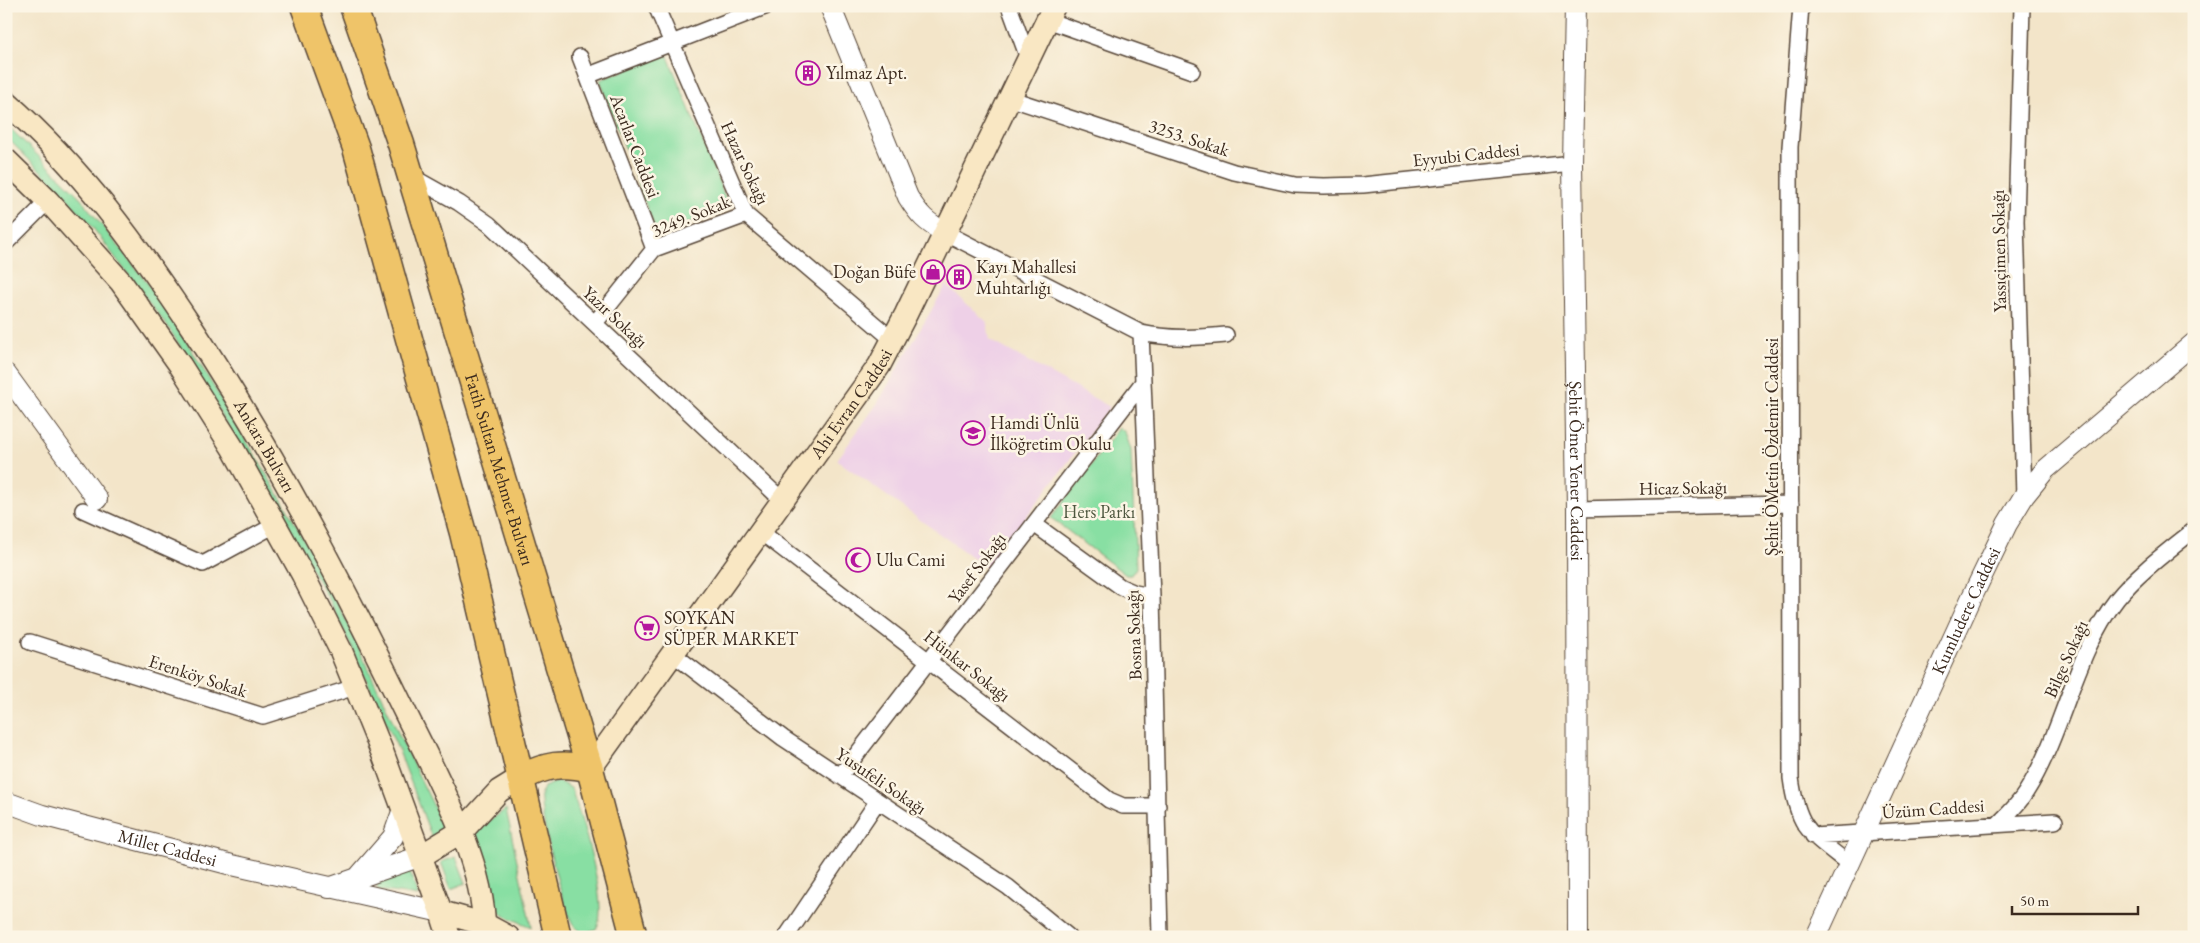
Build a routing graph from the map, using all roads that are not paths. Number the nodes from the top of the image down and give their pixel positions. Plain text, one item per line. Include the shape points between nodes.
1 (304, 6) edge
2 (353, 6) edge
3 (656, 6) edge
4 (767, 6) edge
5 (830, 6) edge
6 (1009, 6) edge
7 (1575, 6) edge
8 (1801, 6) edge
9 (2022, 6) edge
10 (1051, 13) edge
11 (671, 44) junction
12 (580, 57) dead end
13 (1028, 58) junction
14 (1192, 71) dead end
15 (587, 76) junction
16 (1009, 98) junction
17 (6, 102) edge
18 (6, 160) edge
19 (1572, 163) junction
20 (410, 176) junction
21 (1363, 185) joint
22 (48, 201) junction
23 (746, 215) junction
24 (944, 232) junction
25 (6, 243) edge
26 (654, 249) junction
27 (595, 323) junction
28 (1141, 332) junction
29 (1226, 335) dead end
30 (893, 340) junction
31 (2194, 343) edge
32 (6, 374) edge
33 (1143, 382) junction
34 (2024, 496) junction
35 (783, 501) junction
36 (1791, 504) junction
37 (90, 505) joint
38 (1577, 509) junction
39 (1034, 524) junction
40 (275, 525) junction
41 (2194, 530) edge
42 (761, 532) junction
43 (1152, 596) junction
44 (30, 642) dead end
45 (673, 654) junction
46 (929, 660) junction
47 (355, 687) junction
48 (590, 769) junction
49 (840, 776) junction
50 (520, 778) junction
51 (6, 802) edge
52 (877, 802) junction
53 (1158, 806) junction
54 (403, 809) junction
55 (2055, 821) dead end
56 (1998, 824) junction
57 (462, 831) junction
58 (1862, 832) junction
59 (1813, 836) junction
60 (421, 856) junction
61 (1849, 864) junction
62 (357, 878) junction
63 (330, 888) junction
64 (441, 912) junction
65 (484, 931) edge
66 (449, 937) edge
67 (508, 937) edge
68 (558, 937) edge
69 (634, 937) edge
70 (786, 937) edge
71 (1068, 937) edge
72 (1160, 937) edge
73 (1578, 937) edge
74 (1816, 937) edge

1 - 50 highway via 358,158 463,533
2 - 20 highway, Fatih Sultan Mehmet Bulvarı
3 - 11 street, Hazar Sokağı
4 - 11 street
5 - 24 street via 908,197 919,215
6 - 13 street
7 - 19 street, Şehit Ömer Yener Caddesi
8 - 36 street, Şehit ÖMetin Özdemir Caddesi via 1790,147
9 - 34 street, Yassıçimen Sokağı via 2016,221
10 - 13 main road, Ahi Evran Caddesi
10 - 14 street
11 - 15 street
11 - 23 street, Hazar Sokağı
12 - 15 street, Acarlar Caddesi
13 - 16 main road, Ahi Evran Caddesi
15 - 26 street, Acarlar Caddesi
16 - 21 street, 3253. Sokak via 1265,180 1295,185
16 - 24 main road, Ahi Evran Caddesi
17 - 57 main road, Ankara Bulvarı via 62,155 100,198 144,255 215,364 302,510
18 - 22 main road, Ankara Bulvarı
19 - 21 street, Eyyubi Caddesi
19 - 38 street, Şehit Ömer Yener Caddesi
20 - 27 street, Yazır Sokağı via 489,224
20 - 48 highway, Fatih Sultan Mehmet Bulvarı
22 - 25 street
22 - 40 main road, Ankara Bulvarı via 140,307 232,447
23 - 26 street, 3249. Sokak
23 - 30 street, Hazar Sokağı
24 - 28 street
24 - 30 main road, Ahi Evran Caddesi
26 - 27 street, 3249. Sokak
27 - 35 street, Yazır Sokağı
28 - 29 street via 1178,338
28 - 33 street, Bosna Sokağı
30 - 35 main road, Ahi Evran Caddesi via 863,390
31 - 34 street, Kumludere Caddesi via 2045,470
32 - 37 street
33 - 39 street, Yasef Sokağı
33 - 43 street, Bosna Sokağı
34 - 58 street, Kumludere Caddesi via 1975,590
35 - 42 main road, Ahi Evran Caddesi
36 - 38 street, Hicaz Sokağı
36 - 59 street, Şehit ÖMetin Özdemir Caddesi via 1791,778 1794,803 1801,821
37 - 40 street via 203,564
38 - 73 street, Şehit Ömer Yener Caddesi
39 - 43 street via 1121,587
39 - 46 street, Yasef Sokağı
40 - 47 main road, Ankara Bulvarı via 341,651
41 - 56 street, Bilge Sokağı via 2118,599 2085,657 2037,774 2025,794
42 - 45 main road, Ahi Evran Caddesi
42 - 46 street, Hünkar Sokağı
43 - 53 street, Bosna Sokağı
44 - 47 street, Erenköy Sokak via 263,716
45 - 48 main road, Ahi Evran Caddesi
45 - 49 street, Yusufeli Sokağı via 783,738
46 - 49 street, Yasef Sokağı
46 - 53 street, Hünkar Sokağı via 1109,800 1123,806
47 - 54 main road, Ankara Bulvarı
48 - 50 highway via 562,764
48 - 69 highway, Fatih Sultan Mehmet Bulvarı
49 - 52 street, Yusufeli Sokağı
50 - 57 main road via 499,791
50 - 68 highway
51 - 63 street, Millet Caddesi via 42,815
52 - 70 street
52 - 71 street, Yusufeli Sokağı via 1008,887
53 - 72 street, Bosna Sokağı
54 - 60 main road, Ankara Bulvarı
54 - 62 street via 393,837
55 - 56 street, Üzüm Caddesi
56 - 58 street, Üzüm Caddesi
57 - 60 main road
57 - 65 main road, Ankara Bulvarı via 478,886
58 - 59 street, Üzüm Caddesi
58 - 61 street, Kumludere Caddesi
59 - 61 street, Şehit ÖMetin Özdemir Caddesi
60 - 62 street
60 - 64 main road, Ankara Bulvarı
61 - 74 street, Kumludere Caddesi
62 - 63 street
63 - 64 street, Millet Caddesi
64 - 65 main road
64 - 66 main road, Ankara Bulvarı
65 - 67 main road

